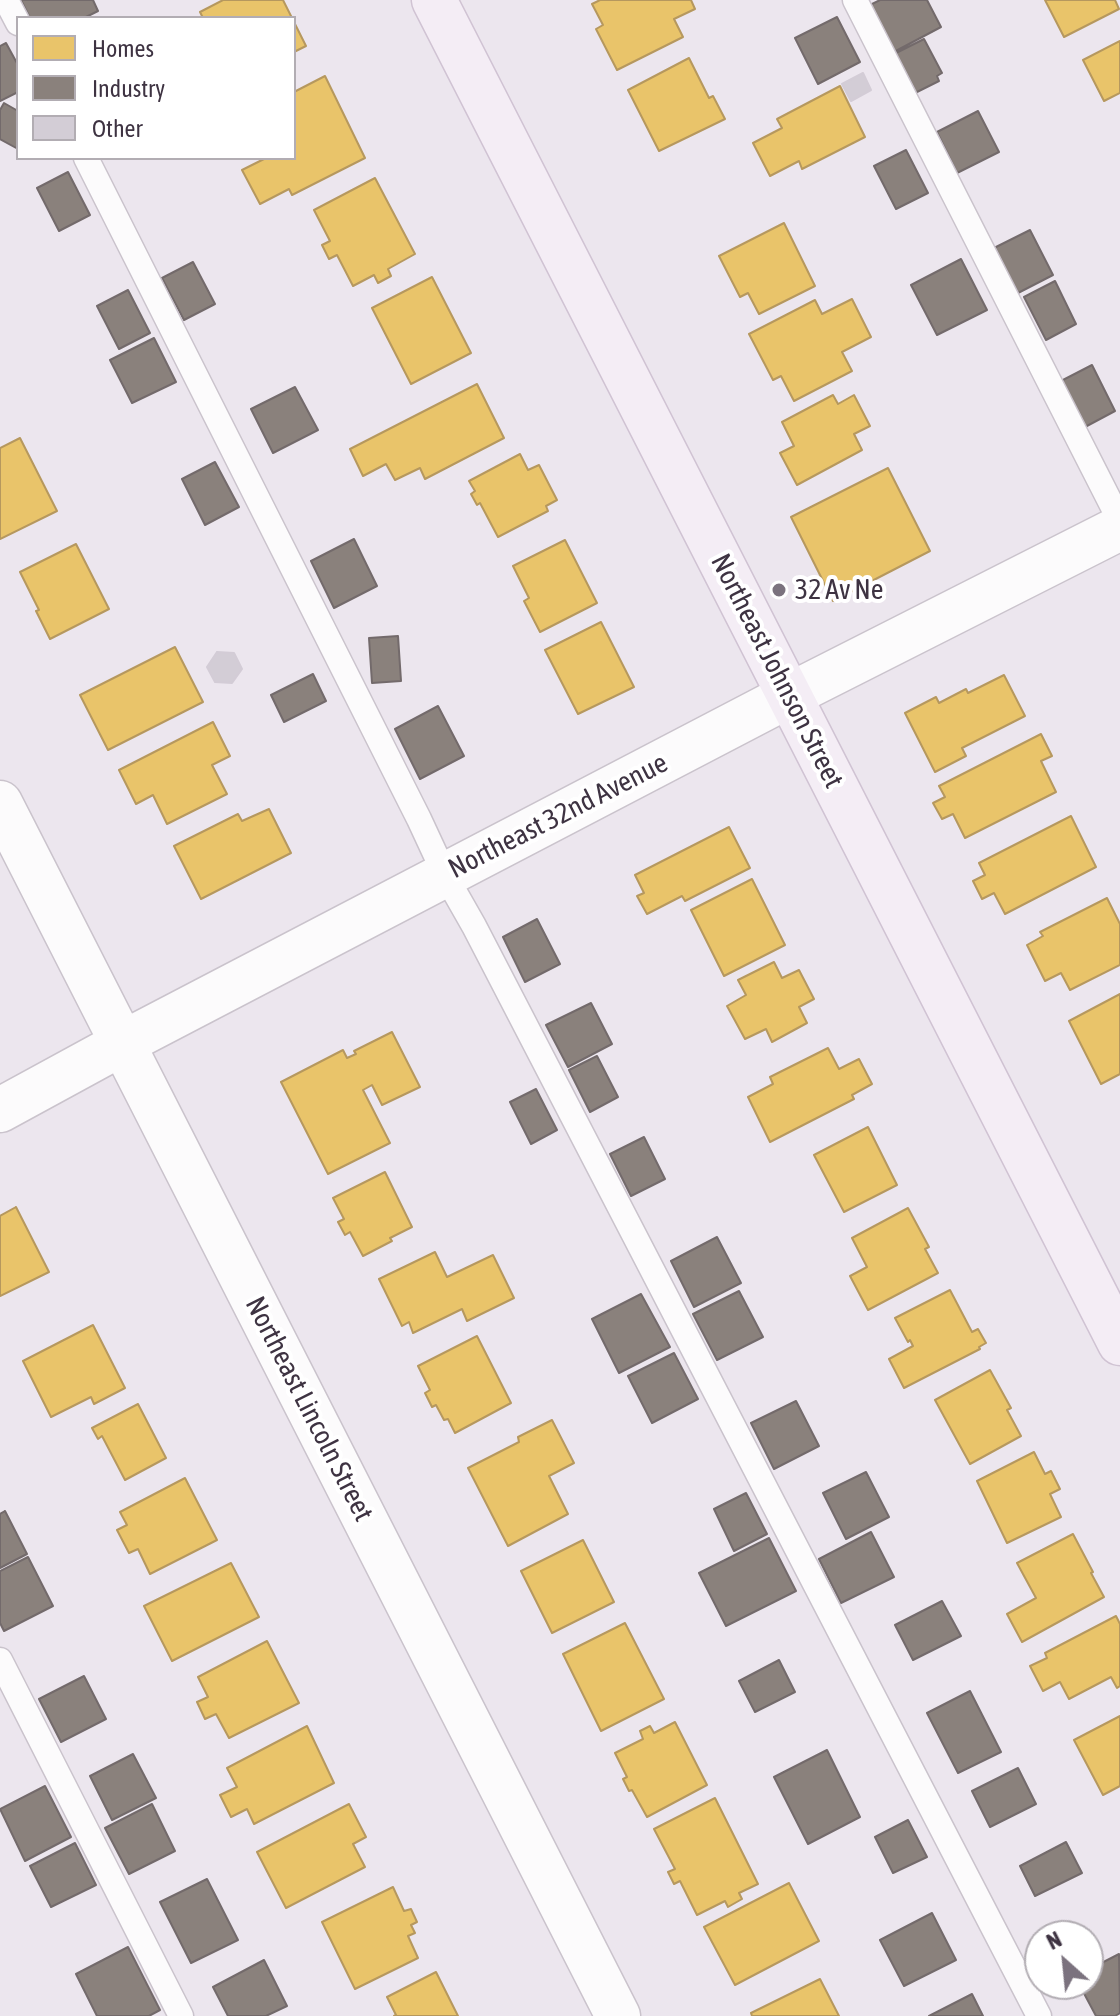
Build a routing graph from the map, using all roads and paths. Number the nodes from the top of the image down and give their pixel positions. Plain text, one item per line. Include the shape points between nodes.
1 (6, 0) edge
2 (434, 0) edge
3 (855, 0) edge
4 (16, 19) edge
5 (87, 160) edge
6 (1120, 521) edge
7 (1120, 528) edge
8 (790, 695) junction
9 (0, 803) edge
10 (445, 875) junction
11 (123, 1043) junction
12 (0, 1110) edge
13 (1120, 1343) edge
14 (0, 1660) edge
15 (181, 2016) edge
16 (618, 2016) edge
17 (1039, 2016) edge

1 - 4 lane
2 - 8 street, Northeast Johnson Street
3 - 6 lane
5 - 10 lane
7 - 8 street, Northeast 32nd Avenue
8 - 10 street, Northeast 32nd Avenue
8 - 13 street, Northeast Johnson Street
9 - 11 street, Northeast Lincoln Street
10 - 11 street, Northeast 32nd Avenue
10 - 17 lane
11 - 12 street, Northeast 32nd Avenue
11 - 16 street, Northeast Lincoln Street
14 - 15 lane

